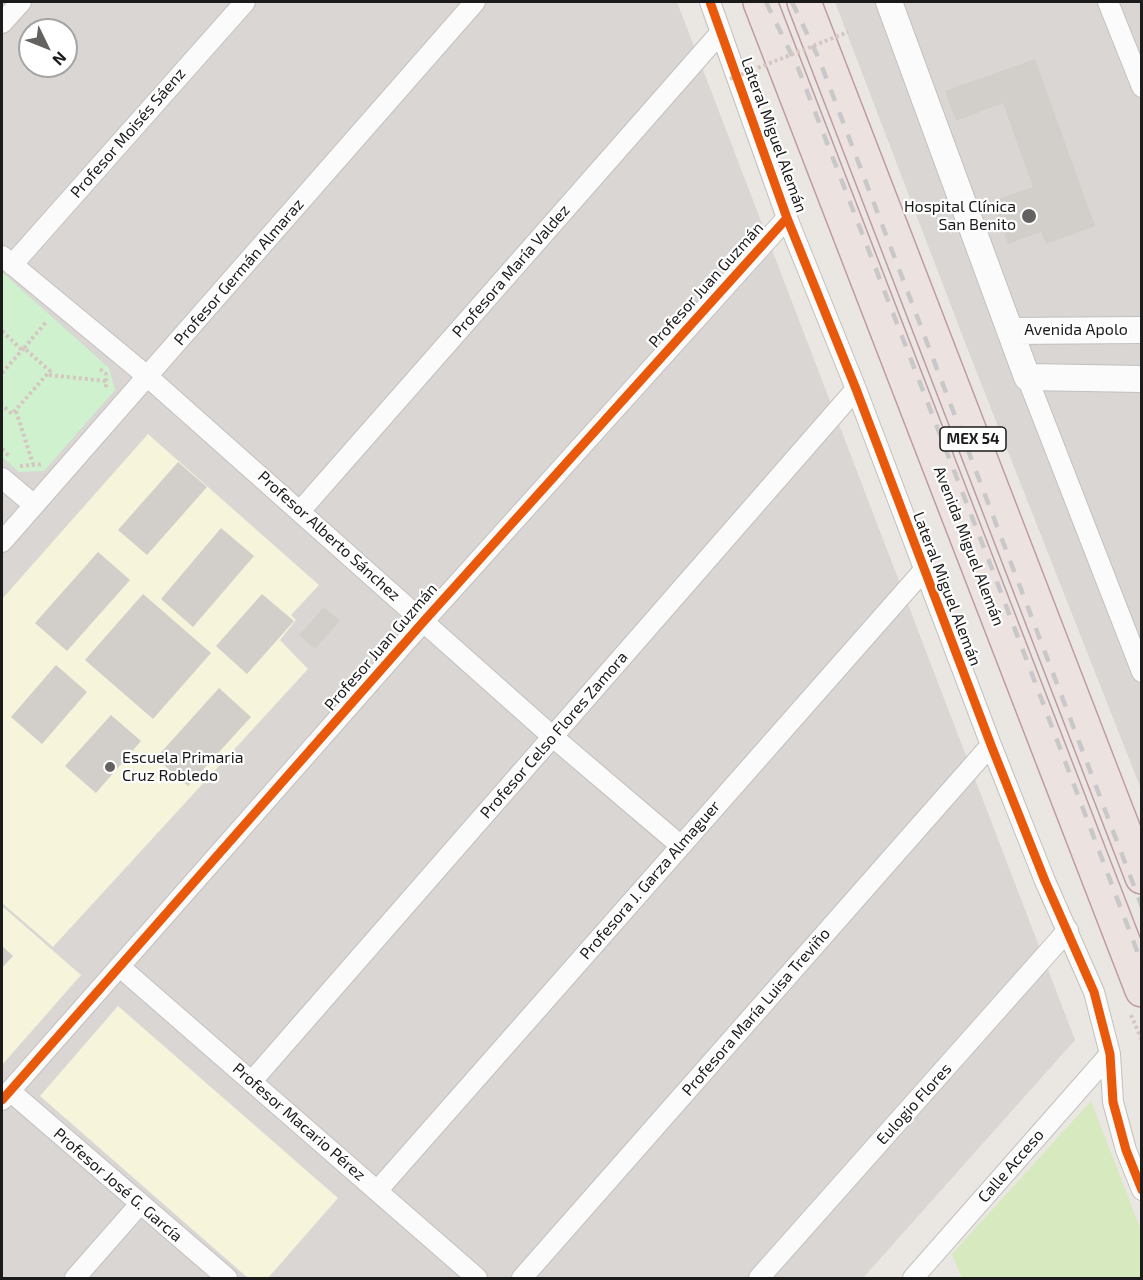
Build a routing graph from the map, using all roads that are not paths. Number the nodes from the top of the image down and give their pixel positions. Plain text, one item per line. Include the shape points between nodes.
1 (21, 2) edge
2 (245, 2) edge
3 (476, 2) edge
4 (710, 2) edge
5 (760, 2) edge
6 (804, 2) edge
7 (889, 2) edge
8 (1108, 2) edge
9 (2, 23) edge
10 (721, 32) junction
11 (1142, 87) edge
12 (787, 218) junction
13 (7, 260) edge
14 (1011, 330) junction
15 (1142, 330) edge
16 (147, 376) junction
17 (1027, 377) junction
18 (1142, 379) edge
19 (856, 389) junction
20 (2, 478) edge
21 (34, 505) junction
22 (301, 510) junction
23 (2, 542) edge
24 (924, 570) junction
25 (424, 621) junction
26 (1142, 672) edge
27 (553, 736) junction
28 (991, 745) junction
29 (680, 845) junction
30 (1142, 877) edge
31 (1068, 930) junction
32 (120, 968) junction
33 (1142, 990) edge
34 (1110, 1054) junction
35 (252, 1081) junction
36 (6, 1095) edge
37 (1142, 1190) edge
38 (377, 1191) junction
39 (140, 1204) junction
40 (75, 1278) edge
41 (227, 1278) edge
42 (477, 1278) edge
43 (522, 1278) edge
44 (759, 1278) edge
45 (913, 1278) edge

1 - 9 street
2 - 13 street, Profesor Moisés Sáenz
3 - 16 street, Profesor Germán Almaraz
4 - 10 street, Lateral Miguel Alemán
5 - 33 highway, Avenida Miguel Alemán / MEX 54
6 - 30 highway, MEX 54
7 - 14 street
8 - 11 street
10 - 12 street, Lateral Miguel Alemán
10 - 22 street, Profesora María Valdez
12 - 19 street, Lateral Miguel Alemán
12 - 25 street, Profesor Juan Guzmán
13 - 16 street, Profesor Alberto Sánchez
14 - 15 street, Avenida Apolo
14 - 17 street
16 - 21 street, Profesor Germán Almaraz
16 - 22 street, Profesor Alberto Sánchez
17 - 18 street
17 - 26 street
19 - 24 street, Lateral Miguel Alemán
19 - 27 street, Profesor Celso Flores Zamora
20 - 21 street
21 - 23 street, Profesor Germán Almaraz
22 - 25 street, Profesor Alberto Sánchez
24 - 28 street, Lateral Miguel Alemán
24 - 29 street, Profesora J. Garza Almaguer
25 - 27 street, Profesor Alberto Sánchez
25 - 32 street, Profesor Juan Guzmán
27 - 29 street, Profesor Alberto Sánchez
27 - 35 street, Profesor Celso Flores Zamora
28 - 31 street, Lateral Miguel Alemán
28 - 43 street, Profesora María Luisa Treviño
29 - 38 street, Profesora J. Garza Almaguer
31 - 34 street, Lateral Miguel Alemán via 1094,992
31 - 44 street, Eulogio Flores
32 - 35 street, Profesor Macario Pérez
32 - 36 street, Profesor Juan Guzmán
34 - 37 street, Lateral Miguel Alemán via 1113,1102
34 - 45 street, Calle Acceso
35 - 38 street, Profesor Macario Pérez
36 - 39 street, Profesor José G. García
38 - 42 street, Profesor Macario Pérez
39 - 40 street
39 - 41 street, Profesor José G. García

